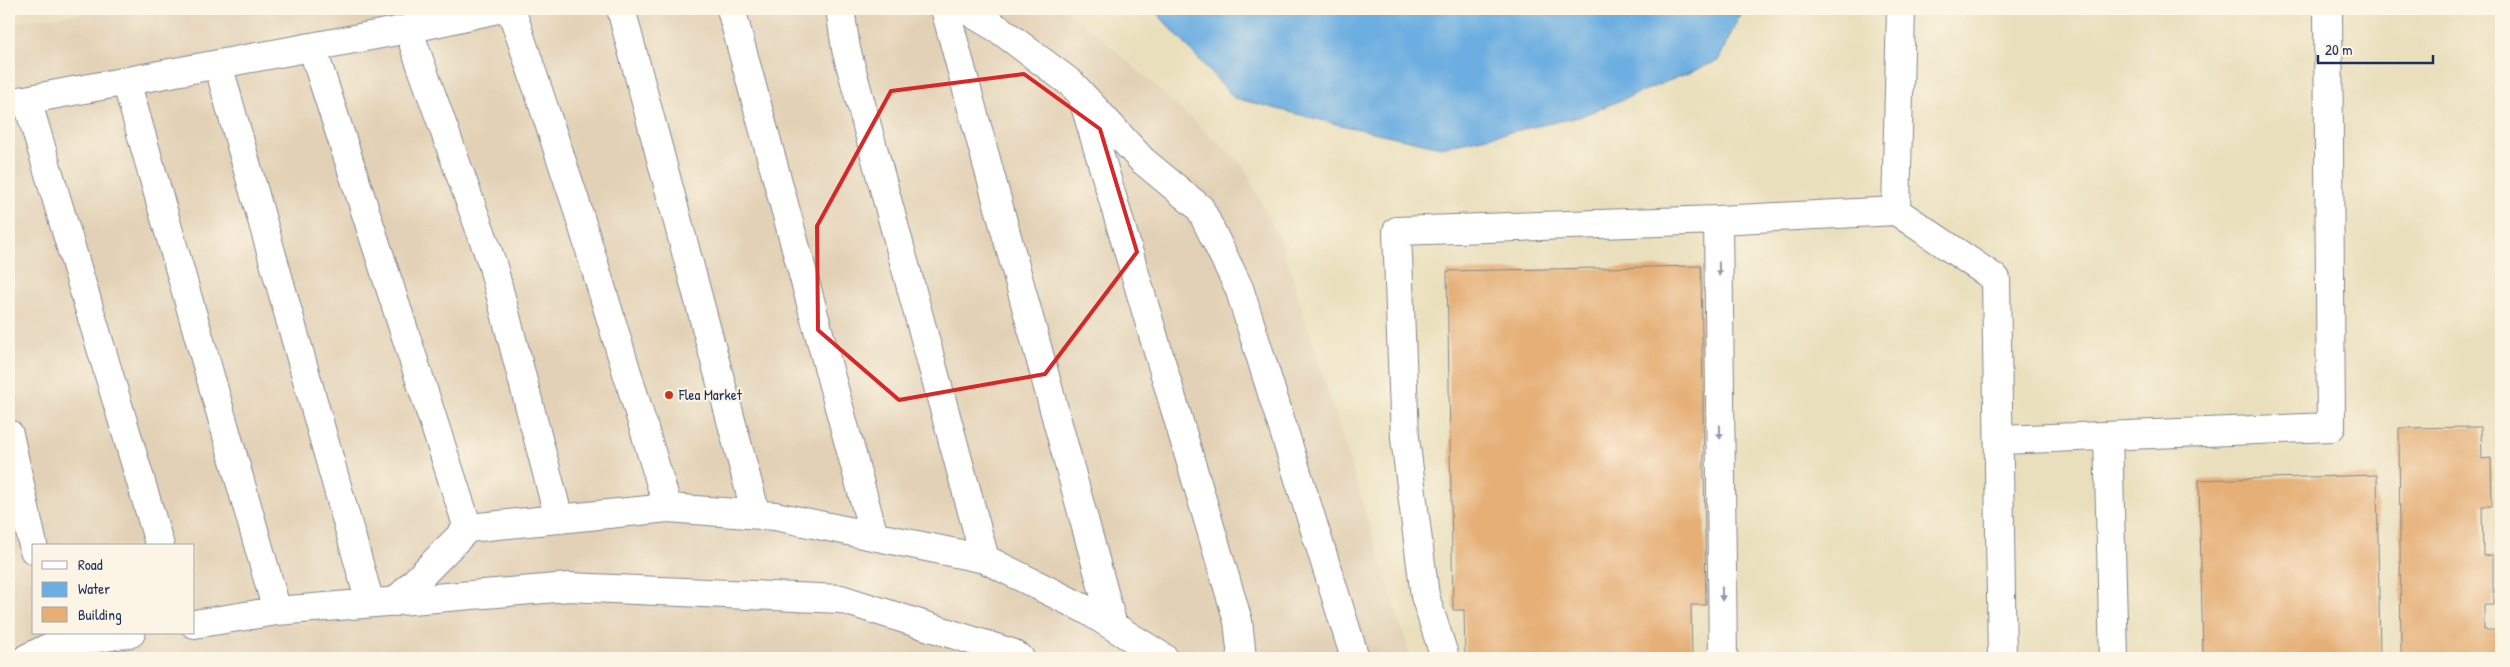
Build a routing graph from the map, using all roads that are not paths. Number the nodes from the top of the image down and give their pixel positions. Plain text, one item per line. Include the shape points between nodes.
1 (497, 9) edge
2 (511, 9) edge
3 (621, 9) edge
4 (730, 9) edge
5 (840, 9) edge
6 (946, 9) edge
7 (965, 9) edge
8 (1901, 9) edge
9 (2328, 9) edge
10 (408, 29) junction
11 (312, 47) junction
12 (218, 64) junction
13 (126, 81) junction
14 (1082, 96) junction
15 (18, 101) edge
16 (1896, 211) junction
17 (1718, 220) junction
18 (9, 434) edge
19 (2108, 436) junction
20 (2000, 440) junction
21 (668, 508) junction
22 (756, 514) junction
23 (559, 519) junction
24 (468, 528) junction
25 (874, 536) junction
26 (33, 544) edge
27 (159, 544) edge
28 (985, 559) junction
29 (382, 603) junction
30 (277, 611) junction
31 (195, 624) edge
32 (1113, 626) junction
33 (118, 634) edge
34 (53, 639) edge
35 (27, 658) edge
36 (1020, 658) edge
37 (1164, 658) edge
38 (1242, 658) edge
39 (1355, 658) edge
40 (1445, 658) edge
41 (1723, 658) edge
42 (2002, 658) edge
43 (2114, 658) edge

1 - 10 lane
2 - 21 lane via 575,202
3 - 22 lane
4 - 25 lane
5 - 28 lane via 846,49
6 - 32 lane
7 - 14 lane via 1000,30 1072,84
8 - 16 lane
9 - 19 lane via 2331,427
10 - 11 lane
10 - 23 lane via 492,264
11 - 12 lane
11 - 24 lane
12 - 13 lane
12 - 29 lane
13 - 15 lane
13 - 30 lane
14 - 38 lane via 1238,621
14 - 39 lane via 1142,160 1200,208 1239,288
15 - 27 lane
16 - 17 lane
16 - 20 lane via 1996,279
17 - 40 lane via 1397,232 1405,438 1425,596
17 -> 41 lane
18 - 26 lane
19 - 20 lane
19 - 43 lane
20 - 42 lane
21 - 22 lane
21 - 23 lane
22 - 25 lane
23 - 24 lane
24 - 29 lane
25 - 28 lane
28 - 32 lane
29 - 30 lane
29 - 36 lane via 569,587 841,599
30 - 31 lane
32 - 37 lane
33 - 34 lane
34 - 35 lane

